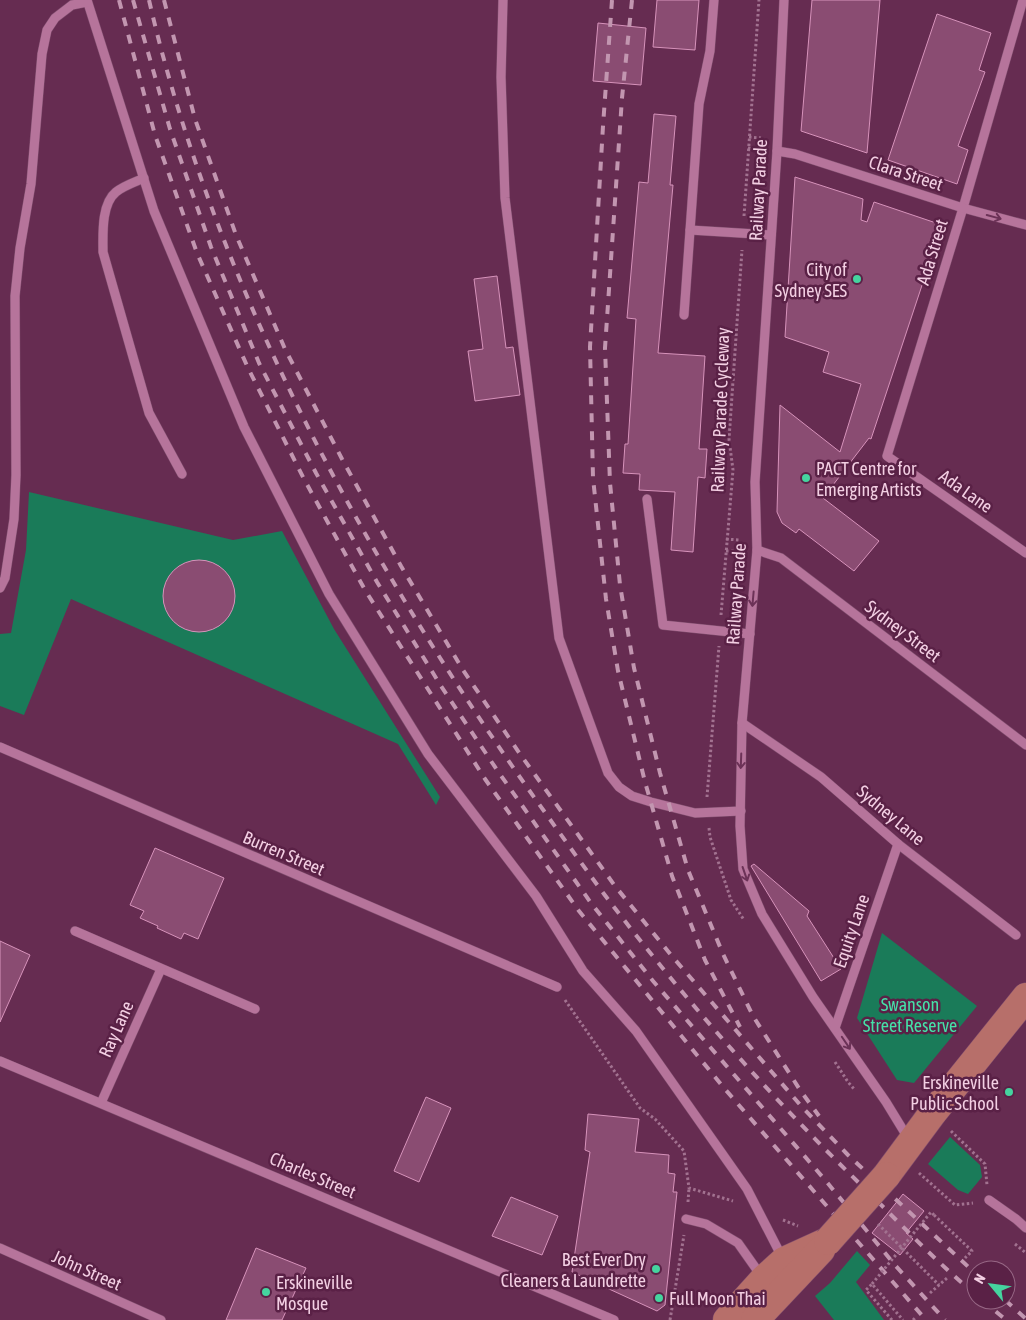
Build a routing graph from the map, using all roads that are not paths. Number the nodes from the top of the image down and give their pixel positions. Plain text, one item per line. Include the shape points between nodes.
1 (503, 0) edge
2 (714, 0) edge
3 (784, 0) edge
4 (1022, 0) edge
5 (87, 1) edge
6 (777, 151) junction
7 (144, 178) junction
8 (963, 208) junction
9 (1026, 225) edge
10 (690, 230) junction
11 (772, 235) junction
12 (684, 315) dead end
13 (887, 456) joint
14 (182, 474) dead end
15 (647, 499) dead end
16 (757, 550) junction
17 (1026, 553) edge
18 (0, 588) edge
19 (750, 634) junction
20 (742, 723) junction
21 (1026, 745) edge
22 (0, 747) edge
23 (741, 811) junction
24 (898, 844) junction
25 (75, 931) dead end
26 (1016, 935) dead end
27 (161, 969) junction
28 (557, 987) road end
29 (1026, 997) edge
30 (255, 1009) dead end
31 (836, 1028) junction
32 (0, 1061) edge
33 (101, 1103) junction
34 (911, 1143) junction
35 (989, 1200) road end
36 (686, 1219) dead end
37 (1026, 1228) edge
38 (828, 1242) junction
39 (0, 1248) edge
40 (784, 1262) junction
41 (764, 1280) junction
42 (161, 1320) edge
43 (614, 1320) edge
44 (727, 1320) edge
45 (755, 1320) edge

1 - 23 street via 501,77 505,198 559,638 608,773 619,787 632,796 695,813
2 - 10 street via 710,51 699,104
3 - 6 street, Railway Parade
4 - 8 street, Ada Street
5 - 7 street
5 - 18 street via 72,5 55,18 47,30 42,54 16,296 14,520 6,578
6 - 8 street, Clara Street
6 - 11 street, Railway Parade
7 - 14 street via 115,192 108,204 102,225 103,252 149,414
7 - 40 street via 154,211 244,427 329,594 428,754 536,896 583,971 636,1031 748,1189
8 -> 9 street, Clara Street
8 - 13 street, Ada Street
10 - 11 street
10 - 12 street
11 - 16 street, Railway Parade via 755,482
13 - 17 street, Ada Lane
15 - 19 street via 663,625
16 -> 19 street, Railway Parade
16 - 21 street, Sydney Street via 781,558
19 - 20 street, Railway Parade
20 -> 23 street, Railway Parade
20 - 24 street, Sydney Lane via 821,777
22 - 28 street, Burren Street
23 -> 31 street, Railway Parade via 743,869 762,914
24 - 26 street, Sydney Lane
24 - 31 street, Equity Lane
25 - 27 street
27 - 30 street
27 - 33 street, Ray Lane
29 - 34 main road
31 -> 34 street, Railway Parade
32 - 33 street, Charles Street
33 - 43 street, Charles Street
34 - 38 main road, bridge
35 - 37 street
36 - 41 street via 706,1224 738,1243
38 - 40 main road
38 - 45 main road
39 - 42 street, John Street
40 - 41 main road
41 - 44 main road

